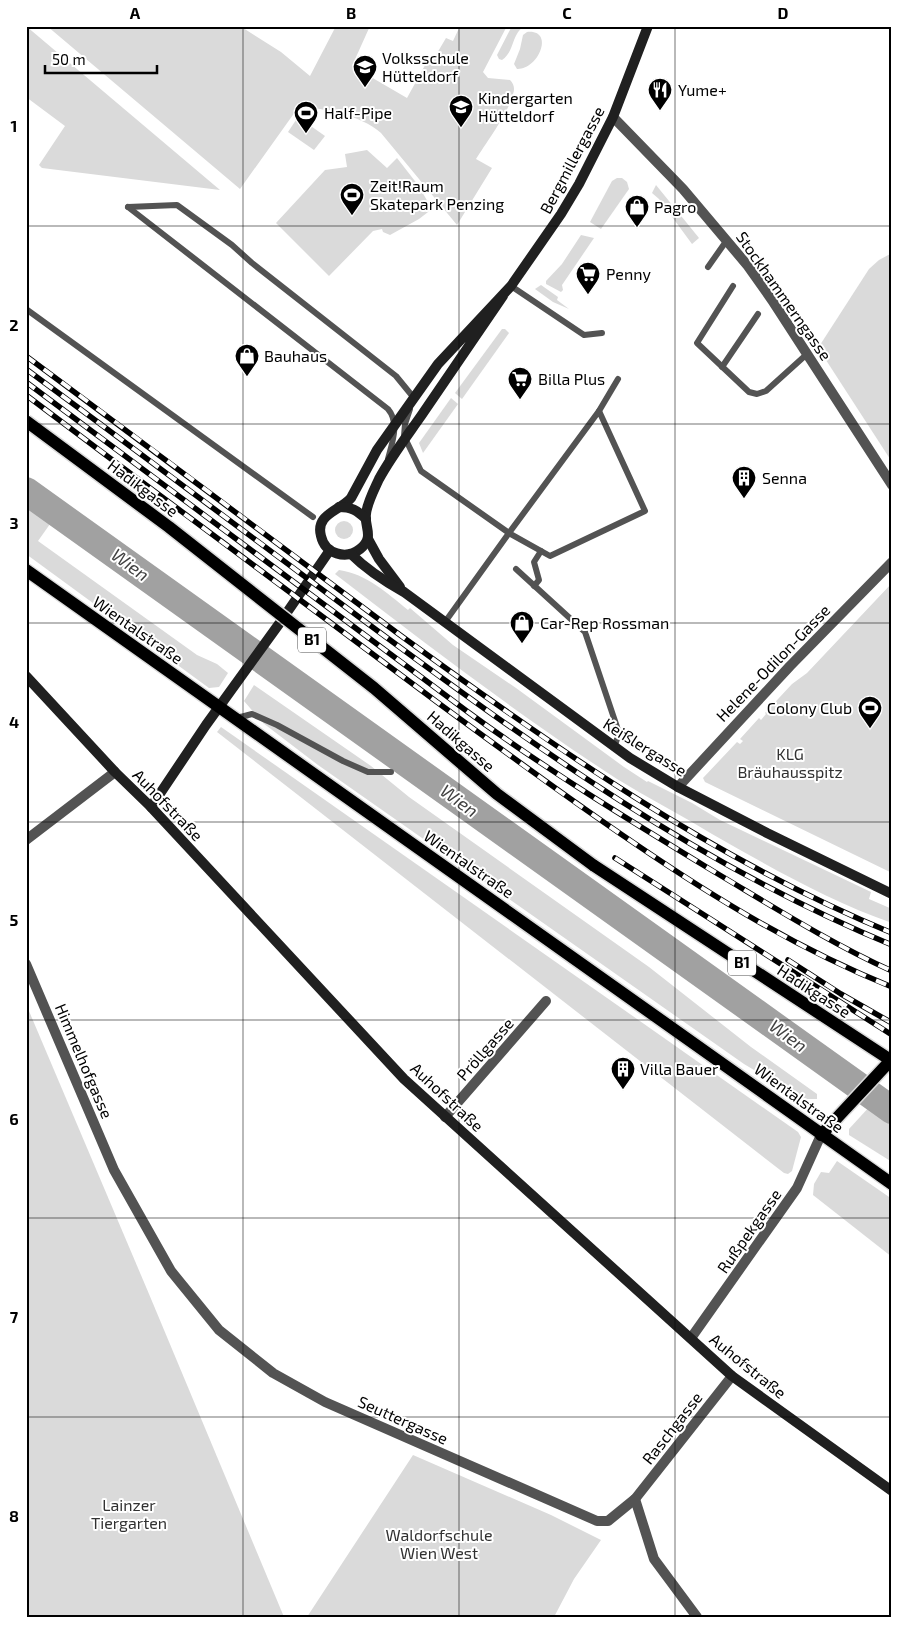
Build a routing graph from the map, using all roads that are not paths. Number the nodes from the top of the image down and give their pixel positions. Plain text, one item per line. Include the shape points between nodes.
1 (648, 26) edge
2 (613, 117) junction
3 (728, 240) junction
4 (708, 267) dead end
5 (511, 286) junction
6 (733, 286) dead end
7 (503, 296) junction
8 (26, 309) edge
9 (758, 314) dead end
10 (602, 333) dead end
11 (807, 354) junction
12 (722, 367) junction
13 (618, 379) dead end
14 (414, 398) junction
15 (599, 411) junction
16 (26, 421) edge
17 (394, 424) junction
18 (405, 440) junction
19 (386, 467) junction
20 (892, 485) edge
21 (339, 507) junction
22 (313, 517) dead end
23 (366, 518) junction
24 (508, 533) junction
25 (368, 539) junction
26 (330, 550) junction
27 (541, 551) junction
28 (351, 554) junction
29 (892, 562) edge
30 (26, 570) edge
31 (516, 570) dead end
32 (534, 586) junction
33 (404, 592) junction
34 (445, 622) junction
35 (26, 676) edge
36 (219, 707) junction
37 (236, 719) junction
38 (614, 748) junction
39 (115, 772) junction
40 (391, 772) dead end
41 (678, 787) junction
42 (151, 807) junction
43 (26, 840) edge
44 (892, 894) edge
45 (26, 964) edge
46 (546, 1001) dead end
47 (889, 1063) edge
48 (445, 1117) junction
49 (821, 1135) junction
50 (114, 1170) joint
51 (892, 1184) edge
52 (691, 1338) junction
53 (732, 1376) junction
54 (892, 1491) edge
55 (635, 1499) junction
56 (696, 1617) edge

1 - 2 street, Bergmillergasse
2 - 3 street, Stockhammerngasse
2 - 5 street, Bergmillergasse via 561,214
3 - 4 lane
3 - 11 street, Stockhammerngasse via 761,283
5 - 7 street, Bergmillergasse
5 - 10 lane via 584,335
6 - 12 lane via 698,343
7 - 14 street, Bergmillergasse via 444,356
7 - 18 street, Bergmillergasse
8 - 22 lane
9 - 12 lane
11 - 12 lane via 757,394 749,392
11 - 20 street, Stockhammerngasse
13 - 15 lane
14 - 17 street, Bergmillergasse
14 - 17 lane via 396,376 177,205 128,207 384,405 392,414
14 - 18 lane via 405,424
15 - 24 lane
15 - 27 lane via 645,512 550,556
16 - 47 main road, Hadikgasse / B1, bridge via 169,527 374,688 497,794 593,865
17 - 19 lane
17 - 21 street, Bergmillergasse via 369,462 351,498
18 - 19 street, Bergmillergasse
18 - 24 lane via 423,473
19 - 23 street, Bergmillergasse via 369,502
21 - 23 street via 359,511
21 - 26 street, Bergmillergasse via 323,519 320,527 324,544
23 - 25 street, Bergmillergasse
24 - 27 lane
24 - 34 lane
25 - 28 street via 361,549
25 - 33 street, Keißlergasse
26 - 28 street via 336,554
26 - 36 street
27 - 32 lane via 534,562 539,580
28 - 33 street, Keißlergasse via 372,573
29 - 41 street, Helene-Odilon-Gasse
30 - 36 main road, Wientalstraße
31 - 32 lane
32 - 38 lane via 585,632 619,733
33 - 34 street, Keißlergasse
34 - 38 street, Keißlergasse
35 - 39 street, Auhofstraße
36 - 37 main road, Wientalstraße
36 - 42 street
37 - 40 lane via 252,714 343,762 368,772
37 - 49 main road, Wientalstraße
38 - 41 street, Keißlergasse
39 - 42 street, Auhofstraße
39 - 43 street
41 - 44 street, Keißlergasse
42 - 48 street, Auhofstraße via 404,1079
45 - 50 street, Himmelhofgasse
46 - 48 street, Pröllgasse
47 - 49 main road
48 - 52 street, Auhofstraße
49 - 51 main road, Wientalstraße
49 - 52 street, Rußpekgasse via 797,1188
50 - 55 street, Seuttergasse via 171,1272 219,1330 273,1373 325,1402 597,1521 608,1521
52 - 53 street, Auhofstraße
53 - 54 street, Auhofstraße
53 - 55 street, Raschgasse
55 - 56 street via 654,1559

